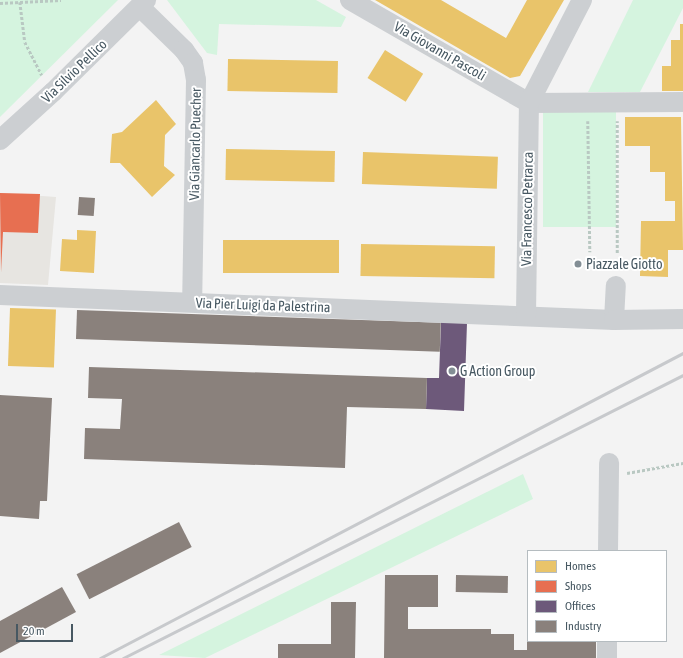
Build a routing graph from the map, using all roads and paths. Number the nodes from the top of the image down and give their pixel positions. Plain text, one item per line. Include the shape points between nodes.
1 (61, 0) edge
2 (350, 0) edge
3 (582, 0) edge
4 (20, 2) junction
5 (0, 3) edge
6 (143, 3) edge
7 (53, 92) junction
8 (587, 102) junction
9 (617, 102) junction
10 (683, 102) edge
11 (529, 103) junction
12 (0, 140) edge
13 (590, 252) dead end
14 (617, 253) dead end
15 (616, 286) dead end
16 (0, 295) edge
17 (192, 302) junction
18 (526, 315) junction
19 (683, 318) edge
20 (614, 320) junction
21 (683, 463) edge
22 (609, 470) joint
23 (608, 550) edge
24 (607, 642) edge
25 (607, 658) edge

1 - 4 path
2 - 11 street, Via Giovanni Pascoli
3 - 11 street, Via Francesco Petrarca
4 - 5 path
4 - 7 path via 25,42
6 - 7 street, Via Silvio Pellico
6 - 17 street, Via Giancarlo Puecher via 184,50 193,64 196,80
7 - 12 street, Via Silvio Pellico
8 - 9 street
8 - 11 street
8 - 13 path
9 - 10 street
9 - 14 path
11 - 18 street, Via Francesco Petrarca
15 - 20 street
16 - 17 street, Via Pier Luigi da Palestrina
17 - 18 street, Via Pier Luigi da Palestrina
18 - 20 street
19 - 20 street
21 - 22 path
22 - 23 street
24 - 25 street

